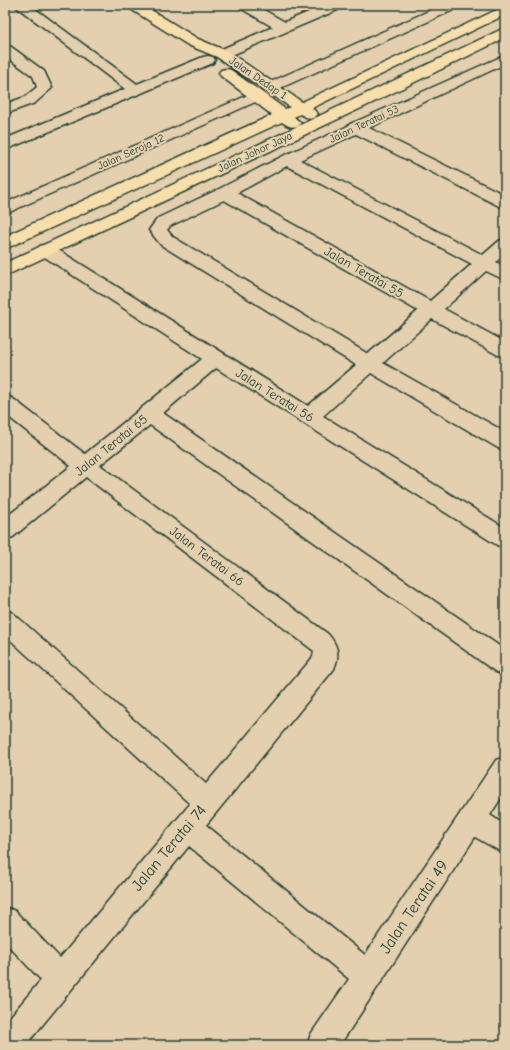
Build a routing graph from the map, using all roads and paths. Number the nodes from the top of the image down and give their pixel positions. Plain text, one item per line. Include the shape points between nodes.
1 (21, 5) edge
2 (134, 5) edge
3 (245, 5) edge
4 (337, 5) edge
5 (446, 6) edge
6 (505, 10) edge
7 (283, 27) junction
8 (505, 33) edge
9 (193, 42) junction
10 (5, 49) edge
11 (222, 54) junction
12 (505, 59) edge
13 (208, 60) junction
14 (271, 87) junction
15 (135, 90) junction
16 (257, 96) junction
17 (301, 107) junction
18 (5, 109) edge
19 (283, 115) junction
20 (320, 122) junction
21 (355, 127) junction
22 (302, 130) junction
23 (5, 145) edge
24 (287, 160) junction
25 (225, 193) junction
26 (505, 202) edge
27 (6, 207) edge
28 (5, 243) edge
29 (505, 245) edge
30 (46, 250) junction
31 (485, 263) junction
32 (5, 270) edge
33 (505, 274) edge
34 (431, 310) junction
35 (505, 350) edge
36 (215, 358) junction
37 (370, 364) junction
38 (5, 403) edge
39 (149, 414) junction
40 (310, 416) junction
41 (505, 442) edge
42 (86, 466) junction
43 (5, 531) edge
44 (505, 539) edge
45 (5, 620) edge
46 (326, 649) joint
47 (505, 664) edge
48 (505, 769) edge
49 (207, 802) junction
50 (472, 820) junction
51 (187, 827) junction
52 (505, 840) edge
53 (5, 921) edge
54 (368, 976) junction
55 (60, 979) junction
56 (6, 1045) edge
57 (322, 1045) edge

1 - 15 street
2 - 9 main road, Jalan Dedap 1
3 - 7 street
4 - 7 street
5 - 14 street
6 - 17 main road, Jalan Johor Jaya
7 - 11 street
8 - 20 main road, Jalan Johor Jaya
9 - 11 main road, Jalan Dedap 1
9 - 13 main road, Jalan Dedap 1
10 - 18 street via 39,74 45,88 30,100
11 - 14 main road, Jalan Dedap 1
12 - 21 street, Jalan Teratai 53
13 - 15 street
13 - 16 main road, Jalan Dedap 1
14 - 17 main road, Jalan Dedap 1
15 - 23 street
16 - 19 main road, Jalan Dedap 1
16 - 27 street, Jalan Seroja 12
17 - 19 main road, Jalan Johor Jaya
17 - 20 main road, Jalan Dedap 1
19 - 22 main road, Jalan Dedap 1
19 - 28 main road, Jalan Johor Jaya
20 - 22 main road, Jalan Johor Jaya
21 - 24 street, Jalan Teratai 53
21 - 26 street
22 - 30 main road, Jalan Johor Jaya
24 - 25 street, Jalan Teratai 53
24 - 31 street
25 - 34 street, Jalan Teratai 55
25 - 37 street, Jalan Teratai 53 via 164,222 158,230 167,241
29 - 31 street
30 - 32 main road, Jalan Johor Jaya
30 - 36 street, Jalan Teratai 56
31 - 33 street
31 - 34 street
34 - 35 street, Jalan Teratai 55
34 - 37 street
36 - 39 street, Jalan Teratai 65
36 - 40 street, Jalan Teratai 56
37 - 40 street
37 - 41 street
38 - 42 street, Jalan Teratai 66
39 - 42 street, Jalan Teratai 65
39 - 47 street
40 - 44 street, Jalan Teratai 56
42 - 43 street, Jalan Teratai 65
42 - 46 street, Jalan Teratai 66 via 320,641
45 - 49 street
46 - 49 street, Jalan Teratai 74 via 324,661
48 - 50 street, Jalan Teratai 49
49 - 51 street, Jalan Teratai 74
50 - 52 street
50 - 54 street, Jalan Teratai 49
51 - 54 street
51 - 55 street, Jalan Teratai 74
53 - 55 street
54 - 57 street, Jalan Teratai 49
55 - 56 street, Jalan Teratai 74

